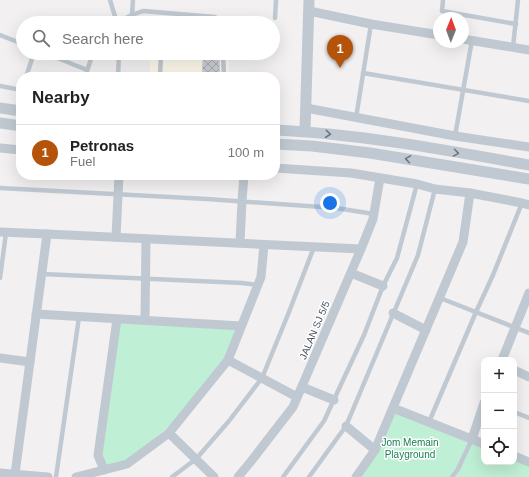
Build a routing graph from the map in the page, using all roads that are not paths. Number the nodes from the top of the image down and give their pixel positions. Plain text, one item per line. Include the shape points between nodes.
1 (110, 0) edge
2 (133, 0) edge
3 (276, 0) edge
4 (309, 0) edge
5 (443, 0) edge
6 (518, 0) edge
7 (309, 11) junction
8 (444, 12) edge
9 (132, 15) joint
10 (115, 16) edge
11 (203, 16) edge
12 (275, 16) edge
13 (469, 18) edge
14 (371, 24) junction
15 (516, 24) junction
16 (433, 34) edge
17 (0, 35) edge
18 (469, 39) edge
19 (16, 41) edge
20 (513, 47) junction
21 (466, 48) edge
22 (529, 50) edge
23 (32, 60) edge
24 (62, 60) edge
25 (90, 60) edge
26 (119, 60) edge
27 (161, 60) edge
28 (223, 60) edge
29 (86, 70) joint
30 (28, 72) edge
31 (118, 72) edge
32 (160, 72) edge
33 (224, 72) edge
34 (363, 72) junction
35 (0, 86) edge
36 (16, 89) edge
37 (463, 89) junction
38 (529, 101) edge
39 (0, 108) edge
40 (306, 108) junction
41 (16, 110) edge
42 (356, 118) junction
43 (0, 123) edge
44 (16, 125) edge
45 (280, 130) edge
46 (305, 131) junction
47 (455, 136) junction
48 (280, 144) edge
49 (529, 147) edge
50 (0, 148) edge
51 (16, 150) edge
52 (529, 165) edge
53 (280, 168) edge
54 (380, 178) junction
55 (529, 179) edge
56 (119, 180) edge
57 (244, 180) edge
58 (417, 184) junction
59 (0, 188) edge
60 (435, 189) junction
61 (470, 193) junction
62 (118, 194) junction
63 (242, 201) junction
64 (526, 204) edge
65 (374, 214) junction
66 (3, 232) edge
67 (47, 234) junction
68 (116, 237) junction
69 (146, 239) junction
70 (240, 243) junction
71 (264, 245) junction
72 (314, 247) junction
73 (361, 249) junction
74 (351, 273) junction
75 (42, 274) junction
76 (0, 278) edge
77 (145, 278) junction
78 (258, 285) junction
79 (383, 286) junction
80 (529, 293) edge
81 (440, 298) junction
82 (476, 312) junction
83 (393, 313) junction
84 (36, 314) junction
85 (79, 317) junction
86 (118, 319) junction
87 (144, 320) junction
88 (241, 326) junction
89 (515, 327) junction
90 (426, 330) junction
91 (529, 333) edge
92 (503, 357) edge
93 (0, 358) edge
94 (228, 360) junction
95 (30, 362) junction
96 (517, 371) edge
97 (529, 377) edge
98 (262, 378) junction
99 (302, 386) junction
100 (297, 396) junction
101 (334, 400) junction
102 (393, 408) junction
103 (481, 413) edge
104 (517, 413) edge
105 (529, 418) edge
106 (429, 422) junction
107 (346, 426) junction
108 (169, 433) junction
109 (472, 439) junction
110 (481, 443) edge
111 (375, 450) junction
112 (517, 457) edge
113 (196, 459) junction
114 (529, 462) edge
115 (104, 470) junction
116 (0, 473) edge
117 (15, 474) junction
118 (48, 477) edge
119 (56, 477) edge
120 (76, 477) edge
121 (172, 477) edge
122 (214, 477) edge
123 (238, 477) edge
124 (283, 477) edge
125 (309, 477) edge
126 (356, 477) edge
127 (452, 477) edge

1 - 10 lane
2 - 9 lane
3 - 12 lane
4 - 7 street
5 - 8 lane
6 - 15 lane
7 - 14 street
7 - 40 street
9 - 11 lane via 143,11
13 - 15 lane
14 - 16 street
14 - 34 lane
15 - 20 lane
17 - 19 lane
18 - 20 street
20 - 22 street
21 - 37 lane
23 - 30 lane
24 - 29 lane
25 - 29 lane
26 - 31 lane
27 - 32 lane
28 - 33 lane
34 - 37 lane
34 - 42 lane
35 - 36 lane
37 - 38 lane
37 - 47 lane
39 - 41 street
40 - 42 street
40 - 46 street
42 - 47 street
43 - 44 street
45 - 46 street
46 -> 52 street via 370,138
47 - 49 street
55 -> 48 street via 370,153
50 - 51 street
53 - 54 street via 351,172
54 - 58 street
54 - 65 street, JALAN SJ 5/5
56 - 62 street
57 - 63 street
58 - 60 street
58 - 79 lane via 397,258
59 - 62 lane
60 - 61 street
60 - 83 lane via 418,255
61 - 64 street
61 - 81 street via 463,242
62 - 63 lane
62 - 68 street
63 - 65 lane via 336,208
63 - 70 street
64 - 82 lane
65 - 73 street, JALAN SJ 5/5
66 - 67 street
66 - 76 lane
67 - 68 street
67 - 75 street
68 - 69 street
69 - 70 street
69 - 77 street
70 - 71 street
71 - 72 street
71 - 78 street
72 - 73 street
72 - 98 lane
73 - 74 street, JALAN SJ 5/5
74 - 79 street
74 - 99 street, JALAN SJ 5/5
75 - 77 lane
75 - 84 street
77 - 78 lane
77 - 87 street
78 - 88 street
79 - 101 lane
80 - 89 street
81 - 82 lane
81 - 90 street
82 - 89 lane
82 - 106 lane
83 - 90 street
83 - 107 lane
84 - 85 street
84 - 95 street
85 - 86 street
85 - 119 lane
86 - 87 street
86 - 115 street via 98,455
87 - 88 street
88 - 94 street
89 - 91 lane
89 - 92 street
90 - 102 street
93 - 95 street
94 - 98 street
94 - 108 street
95 - 117 street
96 - 97 street
98 - 100 street
98 - 113 lane
99 - 100 street, JALAN SJ 5/5
99 - 101 street
100 - 123 street, JALAN SJ 5/5 via 293,407
101 - 124 lane via 324,421
102 - 106 street
102 - 111 street
103 - 109 street
104 - 105 lane
106 - 109 street
107 - 111 street
107 - 125 lane
108 - 113 street
108 - 115 street via 127,464
109 - 110 street
109 - 127 lane
111 - 126 street
112 - 114 street
113 - 121 lane
113 - 122 street
115 - 120 street
116 - 117 street
117 - 118 street

